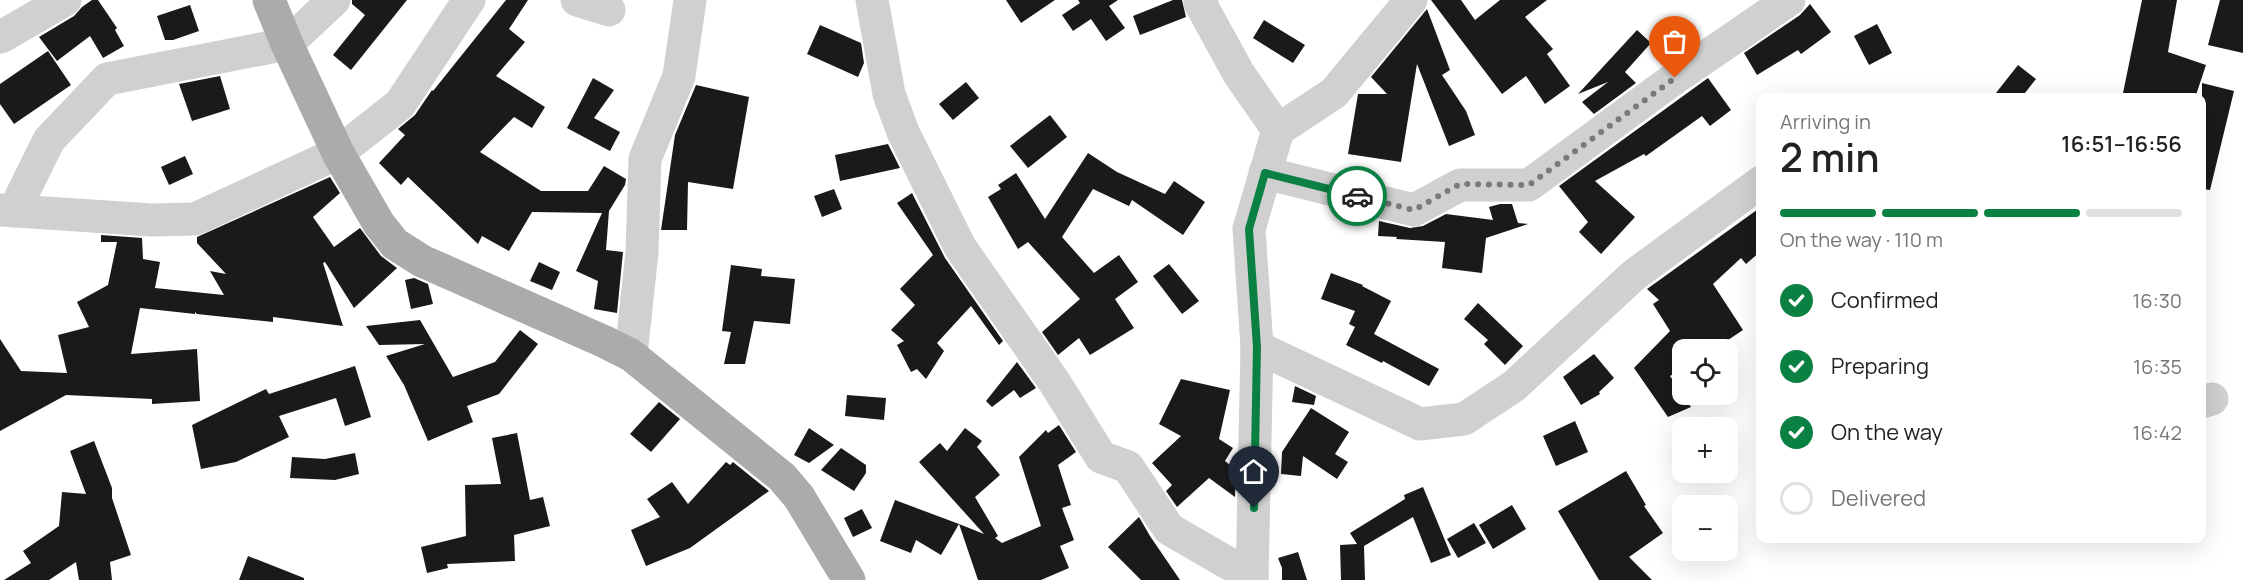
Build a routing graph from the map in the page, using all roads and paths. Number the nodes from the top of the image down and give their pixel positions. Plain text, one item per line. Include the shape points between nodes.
1 (65, 0) edge
2 (269, 0) edge
3 (334, 0) edge
4 (469, 0) edge
5 (577, 0) edge
6 (690, 0) edge
7 (872, 0) edge
8 (1202, 0) edge
9 (1411, 0) edge
10 (1789, 0) edge
11 (609, 10) dead end
12 (1, 37) edge
13 (287, 44) junction
14 (1278, 130) junction
15 (338, 153) junction
16 (1265, 173) junction
17 (1756, 186) edge
18 (7, 210) edge
19 (1257, 347) junction
20 (631, 356) junction
21 (1252, 579) edge
22 (849, 580) edge

1 - 12 street
2 - 13 main road
3 - 13 street
4 - 15 street via 400,104
5 - 11 street
6 - 20 street via 679,76 645,159 642,252
7 - 21 street via 889,94 903,132 960,247 1101,456 1128,467 1169,529
8 - 14 street via 1200,3 1239,74
9 - 14 street via 1334,93
10 - 16 street via 1529,185 1460,184 1414,210
13 - 15 main road
13 - 18 street via 107,79 49,140
14 - 16 street
15 - 18 street via 195,219 152,220
15 - 20 main road via 395,244 422,261
16 - 19 street via 1249,229
17 - 19 street via 1634,276 1514,386 1464,419 1420,424
19 - 21 street
20 - 22 main road via 782,477 800,497

